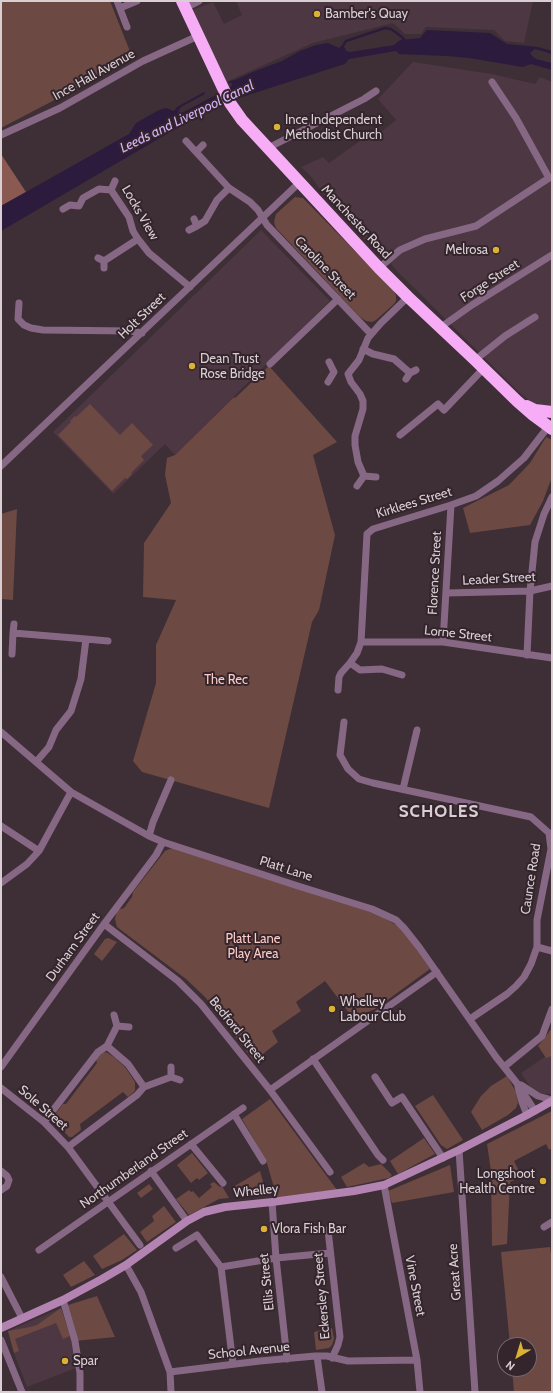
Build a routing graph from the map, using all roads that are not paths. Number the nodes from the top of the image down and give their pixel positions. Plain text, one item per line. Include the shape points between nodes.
1 (138, 1) edge
2 (198, 1) edge
3 (118, 4) edge
4 (183, 4) edge
5 (127, 27) dead end
6 (198, 36) junction
7 (492, 82) dead end
8 (376, 91) dead end
9 (1, 135) edge
10 (186, 141) dead end
11 (203, 145) dead end
12 (268, 148) junction
13 (196, 152) junction
14 (115, 181) dead end
15 (300, 182) junction
16 (229, 188) junction
17 (111, 190) junction
18 (63, 209) dead end
19 (262, 218) junction
20 (189, 230) dead end
21 (138, 239) junction
22 (552, 255) edge
23 (102, 262) dead end
24 (379, 268) junction
25 (190, 287) junction
26 (408, 297) junction
27 (338, 299) junction
28 (19, 303) dead end
29 (535, 317) dead end
30 (441, 327) junction
31 (142, 333) junction
32 (371, 334) junction
33 (363, 349) junction
34 (329, 362) dead end
35 (270, 364) dead end
36 (480, 364) junction
37 (334, 372) junction
38 (348, 374) junction
39 (411, 374) dead end
40 (328, 382) dead end
41 (517, 401) junction
42 (552, 412) edge
43 (550, 428) edge
44 (400, 435) dead end
45 (1, 466) edge
46 (364, 476) junction
47 (376, 477) dead end
48 (356, 486) dead end
49 (552, 497) edge
50 (451, 505) junction
51 (552, 586) edge
52 (530, 591) junction
53 (447, 593) junction
54 (14, 624) dead end
55 (13, 633) junction
56 (86, 639) junction
57 (108, 641) dead end
58 (361, 642) junction
59 (444, 642) junction
60 (12, 654) dead end
61 (527, 655) junction
62 (552, 658) edge
63 (350, 663) junction
64 (402, 675) dead end
65 (338, 690) dead end
66 (344, 722) dead end
67 (417, 730) dead end
68 (1, 732) edge
69 (36, 762) junction
70 (171, 780) dead end
71 (403, 789) junction
72 (71, 792) junction
73 (1, 826) edge
74 (550, 832) edge
75 (149, 836) junction
76 (164, 842) junction
77 (39, 851) junction
78 (1, 883) edge
79 (104, 924) junction
80 (537, 947) junction
81 (552, 951) edge
82 (437, 972) junction
83 (552, 1009) edge
84 (114, 1015) dead end
85 (470, 1020) junction
86 (116, 1026) junction
87 (129, 1027) dead end
88 (107, 1046) junction
89 (313, 1059) junction
90 (1, 1067) edge
91 (172, 1067) dead end
92 (504, 1067) junction
93 (171, 1077) junction
94 (375, 1077) dead end
95 (180, 1080) dead end
96 (516, 1082) junction
97 (1, 1088) edge
98 (144, 1088) junction
99 (270, 1090) junction
100 (552, 1101) edge
101 (243, 1108) dead end
102 (535, 1111) junction
103 (234, 1114) junction
104 (528, 1115) junction
105 (44, 1122) junction
106 (191, 1144) junction
107 (68, 1146) junction
108 (459, 1150) junction
109 (379, 1158) dead end
110 (443, 1158) junction
111 (263, 1161) dead end
112 (1, 1171) edge
113 (151, 1171) junction
114 (330, 1172) dead end
115 (223, 1183) dead end
116 (384, 1185) junction
117 (1, 1190) edge
118 (108, 1202) junction
119 (272, 1202) junction
120 (187, 1221) junction
121 (552, 1222) edge
122 (544, 1227) dead end
123 (328, 1230) dead end
124 (140, 1245) dead end
125 (176, 1248) dead end
126 (39, 1250) dead end
127 (330, 1253) junction
128 (276, 1258) junction
129 (126, 1265) junction
130 (221, 1267) junction
131 (1, 1277) edge
132 (63, 1300) junction
133 (22, 1318) junction
134 (1, 1328) edge
135 (1, 1340) edge
136 (318, 1356) junction
137 (332, 1358) junction
138 (288, 1359) junction
139 (417, 1360) junction
140 (233, 1364) junction
141 (170, 1372) junction
142 (22, 1392) edge
143 (80, 1392) edge
144 (171, 1392) edge
145 (322, 1392) edge
146 (420, 1392) edge
147 (475, 1392) edge

1 - 3 street
2 - 4 street
3 - 5 street
4 - 6 highway, Manchester Road
6 - 9 street, Ince Hall Avenue via 143,62 60,108
6 - 12 highway, Manchester Road via 230,103
7 - 24 street via 516,118 549,178 476,226 425,239 400,250
8 - 12 street
10 - 13 street, Caroline Street
11 - 13 street
12 - 15 highway, Manchester Road
13 - 16 street, Caroline Street
14 - 17 street, Locks View
15 - 19 street, Holt Street
15 - 24 highway, Manchester Road
16 - 19 street, Caroline Street via 250,202
16 - 20 street via 214,204 205,221 195,223
17 - 18 street via 99,189 83,198 79,206 70,205
17 - 21 street, Locks View via 129,217
19 - 25 street, Holt Street
19 - 27 street, Caroline Street
21 - 23 street
21 - 25 street, Locks View via 149,253
22 - 30 street, Forge Street
24 - 26 highway, Manchester Road
25 - 31 street, Holt Street
26 - 30 highway, Manchester Road
26 - 32 street
27 - 32 street, Caroline Street
27 - 35 street
28 - 31 street via 18,319 31,328
29 - 36 street via 505,336
30 - 36 highway, Manchester Road
31 - 45 street, Holt Street
32 - 33 street
33 - 38 street via 355,367
33 - 39 street via 373,354 394,358
34 - 37 street
36 - 41 highway, Manchester Road
36 - 44 street via 444,410 438,404
37 - 38 street
37 - 40 street
38 - 46 street via 363,401 354,444
41 - 42 highway via 535,410
41 - 43 highway, Manchester Road
43 - 50 street, Kirklees Street via 498,481 476,496
46 - 47 street
46 - 48 street
49 - 52 street via 535,542
50 - 53 street, Florence Street
50 - 58 street, Kirklees Street via 373,529 368,534
51 - 52 street, Leader Street
52 - 53 street, Leader Street
52 - 61 street
53 - 59 street, Florence Street
54 - 55 street
55 - 56 street
55 - 60 street
56 - 57 street
56 - 69 street via 81,679 70,711 56,730 49,747
58 - 59 street, Lorne Street
58 - 63 street, Kirklees Street
59 - 61 street, Lorne Street
61 - 62 street, Lorne Street
63 - 64 street via 360,670 382,669
63 - 65 street, Kirklees Street via 340,674
66 - 71 street, Caunce Road via 340,755 348,770 359,779
67 - 71 street
68 - 69 street, Platt Lane
69 - 72 street, Platt Lane
70 - 75 street
71 - 74 street, Caunce Road via 531,817
72 - 75 street, Platt Lane
72 - 77 street
73 - 77 street
74 - 80 street, Caunce Road via 551,849 537,920
75 - 76 street, Platt Lane
76 - 79 street, Durham Street
76 - 82 street, Platt Lane via 384,914 404,928
77 - 78 street via 27,864
79 - 90 street, Durham Street
79 - 99 street, Bedford Street via 193,995 211,1014
80 - 81 street
80 - 85 street, Caunce Road via 524,977 516,986
82 - 85 street, Platt Lane
82 - 89 street
83 - 92 street via 542,1036
84 - 86 street
85 - 92 street, Platt Lane
86 - 87 street
86 - 88 street
88 - 98 street via 128,1064
88 - 105 street via 98,1052
89 - 99 street
89 - 109 street
91 - 93 street
92 - 96 street, Platt Lane
93 - 95 street
93 - 98 street
94 - 110 street via 392,1103 402,1097
96 - 100 street, Platt Lane via 534,1094
96 - 102 street, Platt Lane
96 - 104 street, Platt Lane
97 - 105 street, Sole Street
98 - 107 street
99 - 114 street, Bedford Street
100 - 102 main road
101 - 103 street, Northumberland Street
102 - 104 main road
103 - 106 street, Northumberland Street
103 - 111 street
104 - 108 main road, Whelley
105 - 107 street, Sole Street
106 - 113 street, Northumberland Street
106 - 115 street
107 - 118 street, Sole Street
108 - 110 main road, Whelley
108 - 147 street, Great Acre
110 - 116 main road, Whelley
112 - 117 street via 9,1180 7,1186
113 - 118 street, Northumberland Street
113 - 120 street
116 - 119 main road, Whelley
116 - 139 street, Vine Street
118 - 124 street, Sole Street
118 - 126 street, Northumberland Street
119 - 120 main road, Whelley via 225,1207 204,1212
119 - 128 street, Ellis Street
120 - 129 main road, Whelley
121 - 122 street
123 - 127 street, Eckersley Street
125 - 130 street via 197,1235
127 - 128 street
127 - 137 street, Eckersley Street via 340,1337
128 - 130 street
128 - 138 street, Ellis Street
129 - 132 main road, Whelley
129 - 141 street via 141,1292
130 - 140 street
131 - 133 street
132 - 133 main road, Whelley
132 - 143 street via 75,1341
133 - 134 main road, Whelley
135 - 142 street
136 - 137 street, School Avenue
136 - 138 street, School Avenue
136 - 145 street
137 - 139 street, School Avenue via 348,1361
138 - 140 street, School Avenue
139 - 146 street, Vine Street
140 - 141 street, School Avenue
141 - 144 street

